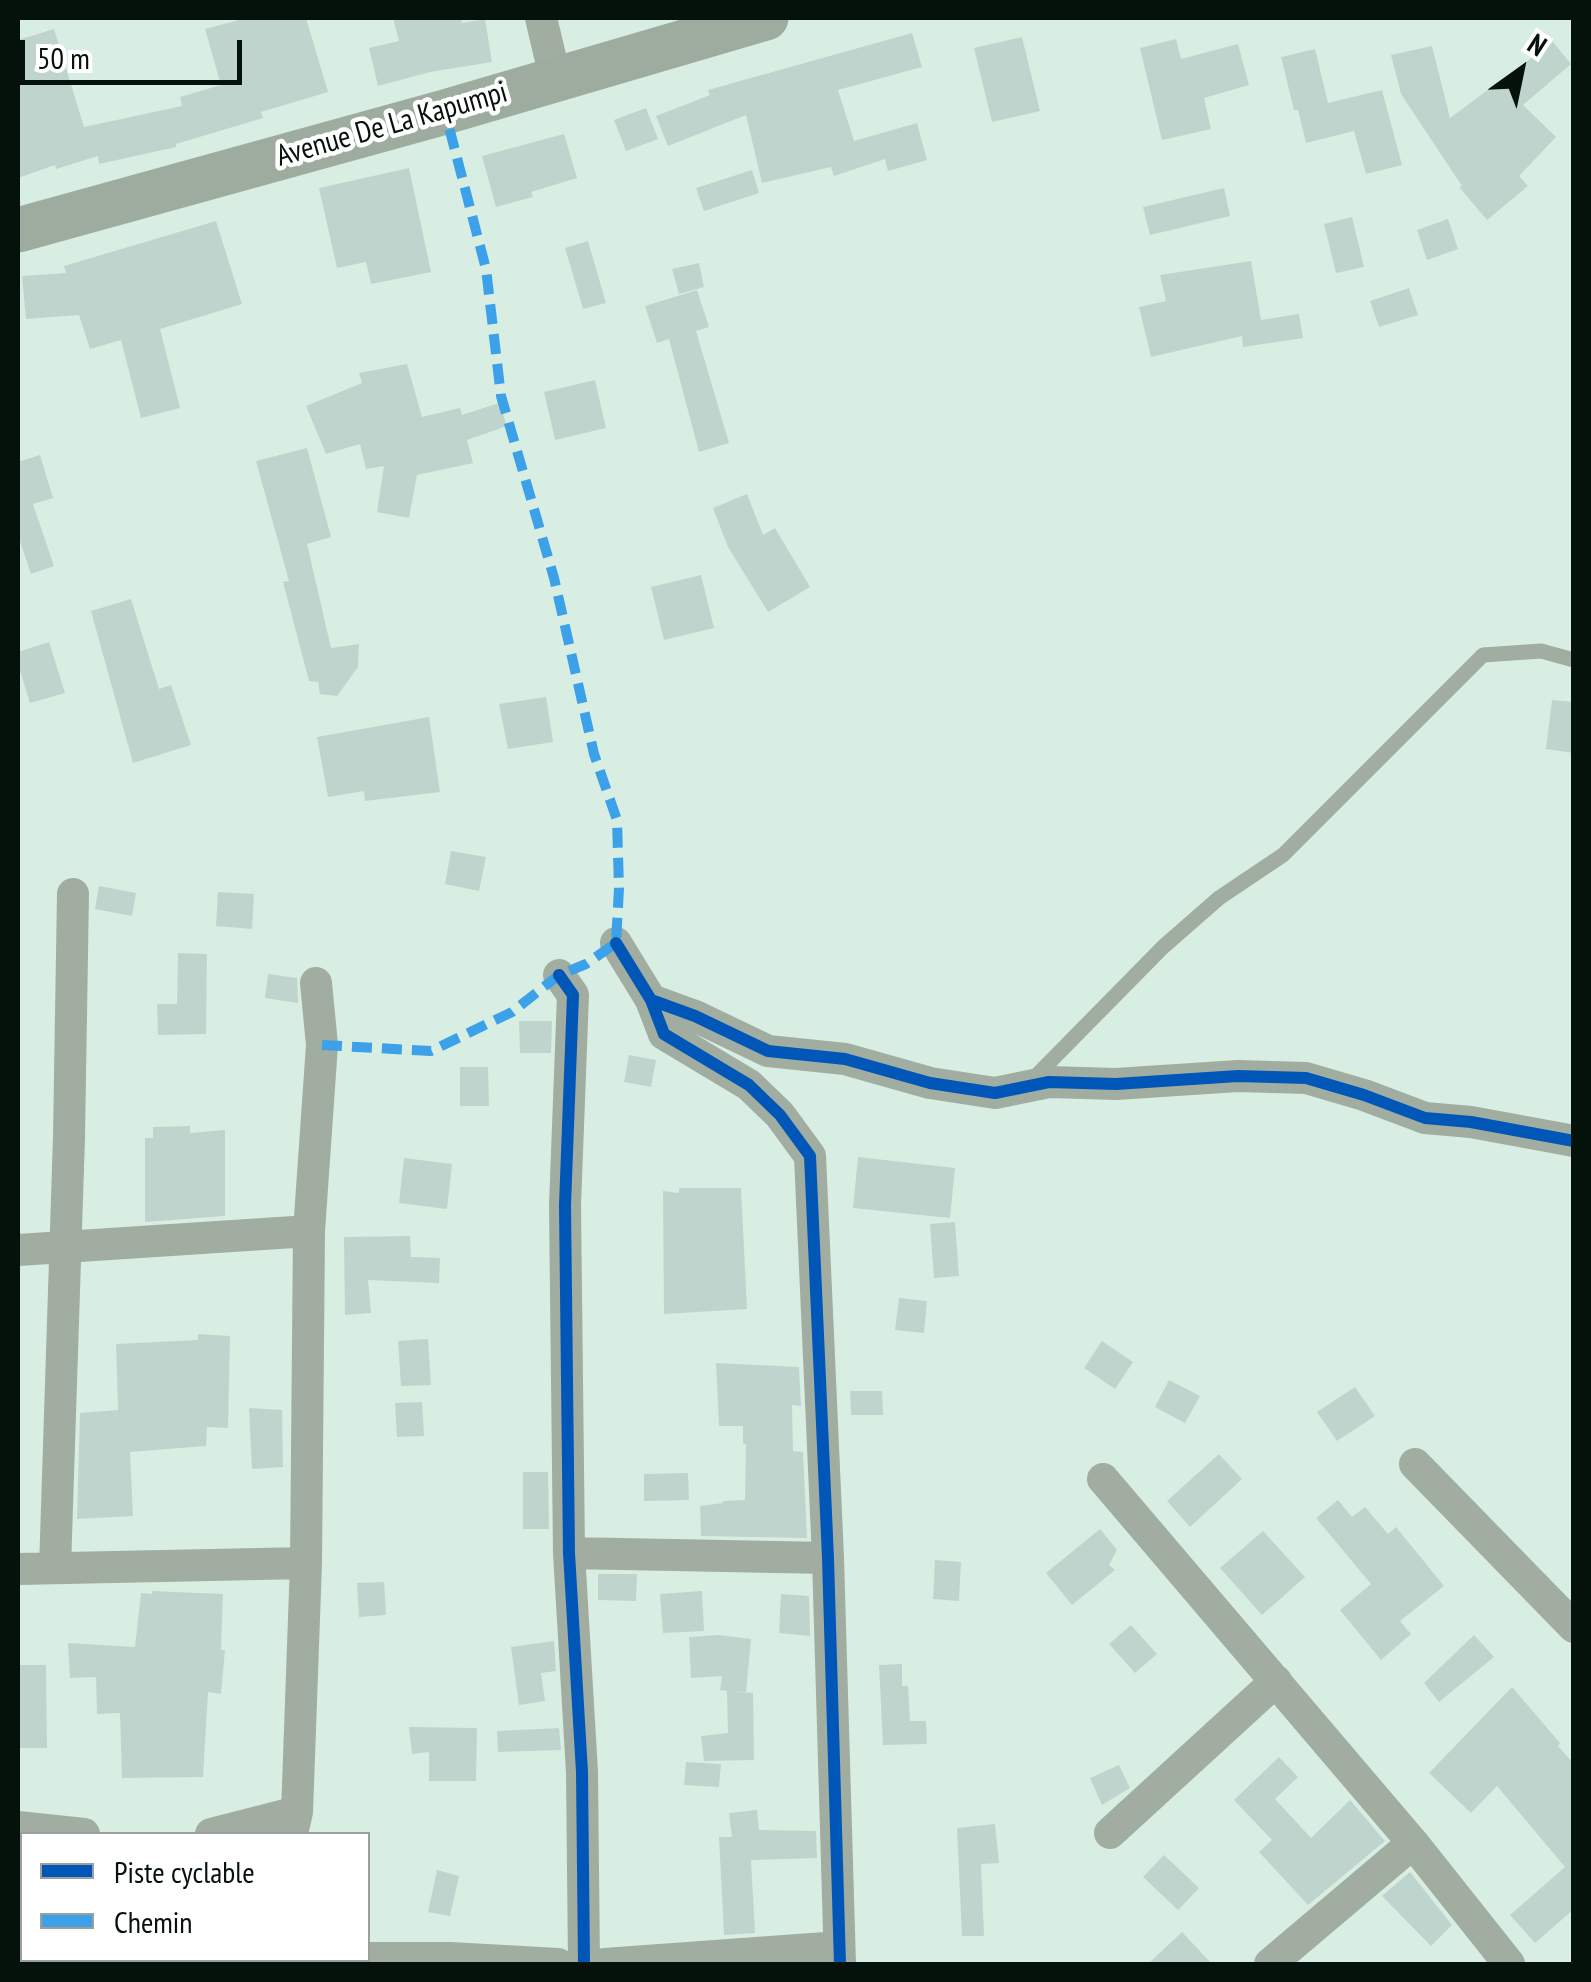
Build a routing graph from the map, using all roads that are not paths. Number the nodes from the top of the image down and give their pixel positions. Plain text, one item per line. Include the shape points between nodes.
1 (541, 18) edge
2 (766, 18) edge
3 (555, 77) junction
4 (18, 230) edge
5 (1574, 660) edge
6 (73, 894) dead end
7 (616, 943) dead end
8 (559, 975) dead end
9 (316, 983) dead end
10 (651, 1000) junction
11 (1024, 1088) junction
12 (1574, 1140) edge
13 (308, 1230) junction
14 (66, 1247) junction
15 (18, 1250) edge
16 (1415, 1464) dead end
17 (1103, 1479) dead end
18 (569, 1553) junction
19 (828, 1558) junction
20 (306, 1563) junction
21 (54, 1568) junction
22 (18, 1569) edge
23 (1574, 1627) edge
24 (1276, 1681) junction
25 (295, 1823) edge
26 (18, 1828) edge
27 (62, 1832) edge
28 (227, 1832) edge
29 (1110, 1832) dead end
30 (1413, 1843) junction
31 (840, 1956) edge
32 (370, 1958) edge
33 (449, 1961) edge
34 (558, 1964) edge
35 (584, 1964) edge
36 (606, 1964) edge
37 (1270, 1964) edge
38 (1509, 1964) edge

1 - 3 street
2 - 3 main road, Avenue De La Kapumpi
3 - 4 main road, Avenue De La Kapumpi
5 - 11 lane via 1540,652 1484,655 1283,855 1163,947
6 - 14 street
7 - 10 street
8 - 18 street via 573,995 566,1205
9 - 13 street via 322,1045
10 - 11 street via 768,1050 845,1059 962,1088
10 - 19 street via 664,1034 750,1085 810,1156
11 - 12 street via 1049,1082 1306,1078 1425,1118
13 - 14 street
13 - 20 street
14 - 15 street
14 - 21 street
16 - 23 street
17 - 24 street
18 - 19 street
18 - 35 street via 582,1772
19 - 31 street
20 - 21 street
20 - 25 street
21 - 22 street
24 - 29 street
24 - 30 street
25 - 28 street
26 - 27 street
30 - 37 street
30 - 38 street
31 - 36 street
32 - 33 street
33 - 34 street

